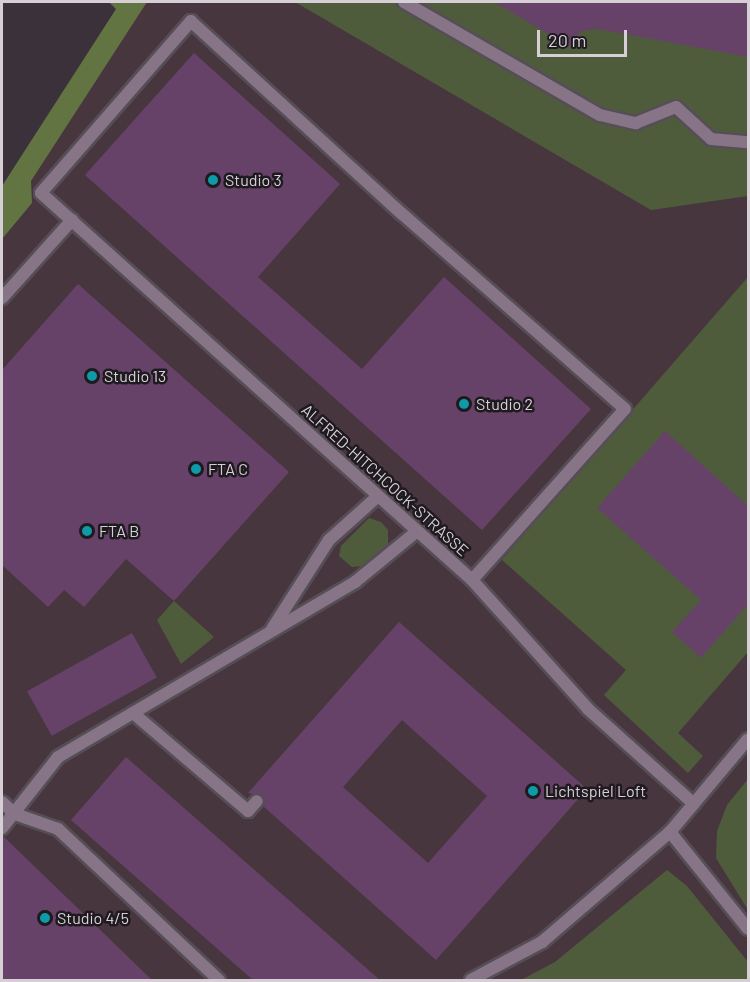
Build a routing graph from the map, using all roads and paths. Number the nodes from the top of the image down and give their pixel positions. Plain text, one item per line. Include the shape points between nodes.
1 (404, 2) edge
2 (748, 142) edge
3 (72, 220) junction
4 (2, 298) edge
5 (377, 497) junction
6 (416, 532) junction
7 (472, 580) junction
8 (270, 632) junction
9 (133, 713) junction
10 (748, 738) edge
11 (257, 801) dead end
12 (2, 802) edge
13 (694, 804) junction
14 (15, 814) junction
15 (2, 828) edge
16 (670, 832) junction
17 (748, 929) edge
18 (219, 981) edge
19 (471, 981) edge

1 - 2 street via 600,115 636,123 676,107 711,139
3 - 4 street
3 - 5 street, ALFRED-HITCHCOCK-STRASSE
3 - 7 street, ALFRED-HITCHCOCK-STRASSE via 41,193 191,21 402,214 625,409
5 - 6 street, ALFRED-HITCHCOCK-STRASSE
5 - 8 street via 329,540
6 - 7 street, ALFRED-HITCHCOCK-STRASSE
6 - 8 street via 355,582
7 - 13 street, ALFRED-HITCHCOCK-STRASSE via 588,709
8 - 9 street
9 - 11 street via 248,811
9 - 14 street via 58,757
10 - 13 street
12 - 14 street
13 - 16 street
14 - 15 street
14 - 18 street via 58,830
16 - 17 street
16 - 19 street via 542,942

